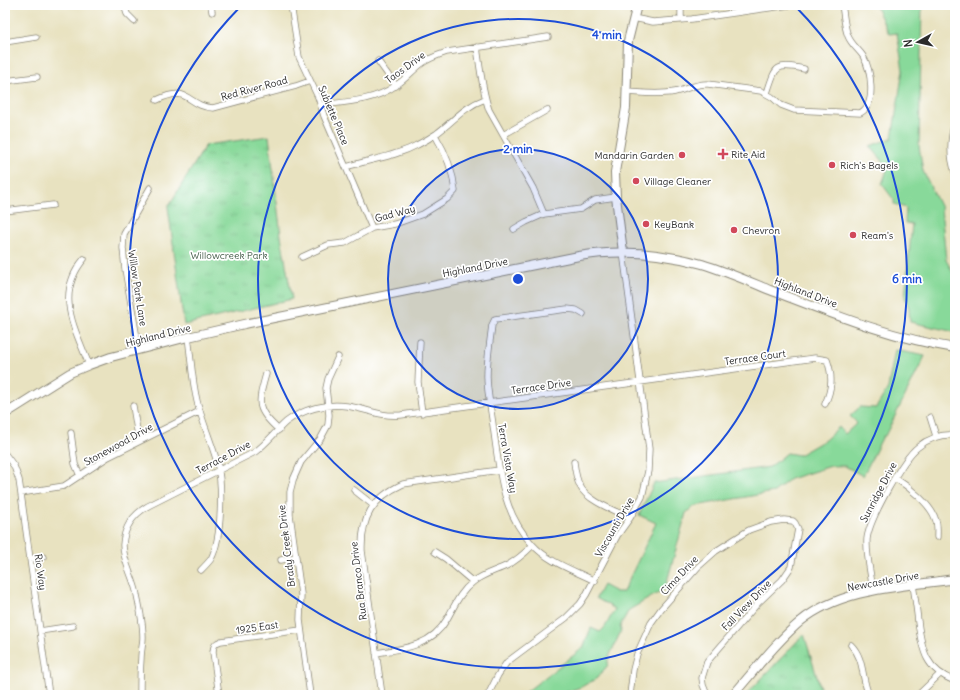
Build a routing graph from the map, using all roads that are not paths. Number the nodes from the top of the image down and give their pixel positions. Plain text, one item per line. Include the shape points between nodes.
1 (124, 5) edge
2 (211, 5) edge
3 (291, 5) edge
4 (637, 5) edge
5 (680, 5) edge
6 (790, 5) edge
7 (842, 5) edge
8 (756, 7) edge
9 (212, 12) dead end
10 (633, 18) junction
11 (681, 20) junction
12 (134, 21) dead end
13 (36, 37) dead end
14 (548, 37) dead end
15 (5, 42) edge
16 (477, 47) junction
17 (378, 61) dead end
18 (804, 69) dead end
19 (37, 77) dead end
20 (310, 80) junction
21 (5, 81) edge
22 (396, 86) junction
23 (627, 92) junction
24 (767, 93) junction
25 (486, 99) junction
26 (157, 100) dead end
27 (321, 105) junction
28 (548, 110) dead end
29 (955, 122) edge
30 (434, 135) junction
31 (503, 136) junction
32 (346, 167) junction
33 (955, 172) edge
34 (150, 188) dead end
35 (616, 197) junction
36 (53, 205) dead end
37 (5, 211) edge
38 (544, 214) junction
39 (372, 228) junction
40 (514, 229) dead end
41 (623, 252) junction
42 (302, 257) dead end
43 (84, 259) dead end
44 (583, 314) dead end
45 (188, 337) junction
46 (420, 342) dead end
47 (955, 348) edge
48 (140, 350) junction
49 (338, 356) dead end
50 (89, 365) junction
51 (266, 374) dead end
52 (640, 382) junction
53 (490, 403) junction
54 (825, 404) dead end
55 (133, 406) dead end
56 (328, 406) junction
57 (200, 411) junction
58 (422, 412) junction
59 (5, 414) edge
60 (930, 417) dead end
61 (279, 430) junction
62 (71, 433) dead end
63 (955, 435) edge
64 (936, 436) junction
65 (142, 440) junction
66 (5, 454) edge
67 (574, 462) dead end
68 (218, 470) junction
69 (499, 470) junction
70 (80, 476) junction
71 (895, 478) junction
72 (354, 490) dead end
73 (21, 493) junction
74 (373, 505) junction
75 (630, 518) junction
76 (796, 523) joint
77 (937, 537) dead end
78 (533, 546) junction
79 (435, 552) dead end
80 (43, 557) dead end
81 (296, 557) junction
82 (30, 559) junction
83 (281, 560) dead end
84 (201, 570) dead end
85 (955, 579) edge
86 (595, 581) junction
87 (473, 582) junction
88 (913, 585) junction
89 (873, 591) junction
90 (73, 626) dead end
91 (301, 630) junction
92 (40, 631) junction
93 (851, 645) dead end
94 (376, 653) junction
95 (940, 674) junction
96 (955, 681) edge
97 (49, 695) edge
98 (140, 695) edge
99 (219, 695) edge
100 (310, 695) edge
101 (382, 695) edge
102 (488, 695) edge
103 (630, 695) edge
104 (707, 695) edge
105 (733, 695) edge
106 (869, 695) edge
107 (918, 695) edge

1 - 12 street via 127,14
2 - 9 street
3 - 20 street, Sublette Place via 298,52
4 - 10 main road
5 - 11 street
6 - 8 street
7 - 24 street via 847,35 867,64 870,82 868,106 864,111 854,114 794,110 781,105
8 - 11 street
10 - 11 street via 653,22
10 - 23 main road via 627,53
13 - 15 street
14 - 16 street, Taos Drive
16 - 22 street, Taos Drive via 433,57 422,63
16 - 25 street
17 - 22 street
18 - 24 street via 788,66 778,68 772,76
19 - 21 street
20 - 26 street, Red River Road via 213,108 202,106 179,94
20 - 27 street, Sublette Place
22 - 27 street, Taos Drive via 367,98
23 - 24 street via 667,93 704,84
23 - 35 main road via 616,162
25 - 30 street via 466,108
25 - 31 street
27 - 32 street, Sublette Place
28 - 31 street
29 - 33 street via 950,148
30 - 32 street via 400,153
30 - 39 street, Gad Way via 447,156 455,191 423,214 395,224
31 - 38 street via 533,188
32 - 39 street, Sublette Place
34 - 48 street, Willow Park Lane via 122,239
35 - 38 street via 595,200 581,209
35 - 41 main road
36 - 37 street
38 - 40 street
39 - 42 street, Gad Way via 345,243 328,246
41 - 45 main road, Highland Drive via 579,256 376,296
41 - 47 main road, Highland Drive via 661,255 703,264 882,331
41 - 52 street, Viscounti Drive
43 - 50 street via 76,269 70,285 69,307
44 - 53 street, Terra Vista Way via 567,309 495,319 492,325 487,382
45 - 48 main road, Highland Drive
45 - 57 street
46 - 58 street via 418,373
48 - 50 main road, Highland Drive
49 - 56 street, Brady Creek Drive via 326,388
50 - 59 main road, Highland Drive via 61,379
51 - 61 street via 260,396 261,410
52 - 53 street, Terrace Drive
52 - 54 street, Terrace Court via 821,358 827,360 832,382
52 - 75 street, Viscounti Drive via 649,461 642,497
53 - 58 street, Terrace Drive
53 - 69 street, Terra Vista Way
55 - 65 street via 137,430
56 - 58 street, Terrace Drive via 346,406 385,416
56 - 61 street, Terrace Drive via 303,412
56 - 81 street, Brady Creek Drive via 328,425 325,432 301,462 290,492 290,515
57 - 65 street, Stonewood Drive
57 - 68 street
60 - 64 street
61 - 68 street, Terrace Drive via 258,449
62 - 70 street via 75,464
63 - 64 street, Sunridge Drive
64 - 71 street, Sunridge Drive via 910,454
65 - 70 street, Stonewood Drive
66 - 73 street, Rio Way via 16,472
67 - 75 street via 583,492
68 - 84 street via 220,525 212,558
68 - 98 street, Terrace Drive via 143,509 134,517 125,534 124,552 136,589 143,630
69 - 74 street, Rua Branco Drive via 403,484 391,489
69 - 78 street, Terra Vista Way via 510,512
70 - 73 street, Stonewood Drive via 64,486
71 - 77 street via 932,511 937,524
71 - 89 street, Sunridge Drive via 869,527 867,549
72 - 74 street
73 - 82 street, Rio Way
74 - 94 street, Rua Branco Drive via 363,527 361,539
75 - 86 street, Viscounti Drive via 617,536
76 - 103 street, Cima Drive via 788,520 771,522 749,530 716,551 698,567 660,609 652,623 637,654
76 - 104 street, Fall View Drive via 798,529 794,559 789,571 707,662 702,678
78 - 86 street, Terra Vista Way via 552,560
78 - 87 street via 515,561
79 - 87 street
80 - 82 street
81 - 83 street
81 - 91 street, Brady Creek Drive via 301,594
82 - 92 street, Rio Way
85 - 88 main road, Newcastle Drive
86 - 102 street, Viscounti Drive via 573,612 507,662
87 - 94 street via 457,600 447,620 432,637 411,648
88 - 89 main road, Newcastle Drive
88 - 95 street via 923,648 933,668
89 - 105 main road, Newcastle Drive via 839,600 802,620
90 - 92 street
91 - 99 street, 1925 East via 221,641 216,644 213,652
91 - 100 street, Brady Creek Drive
92 - 97 street, Rio Way
93 - 106 street via 860,659
94 - 101 street, Rua Branco Drive
95 - 96 street
95 - 107 street

